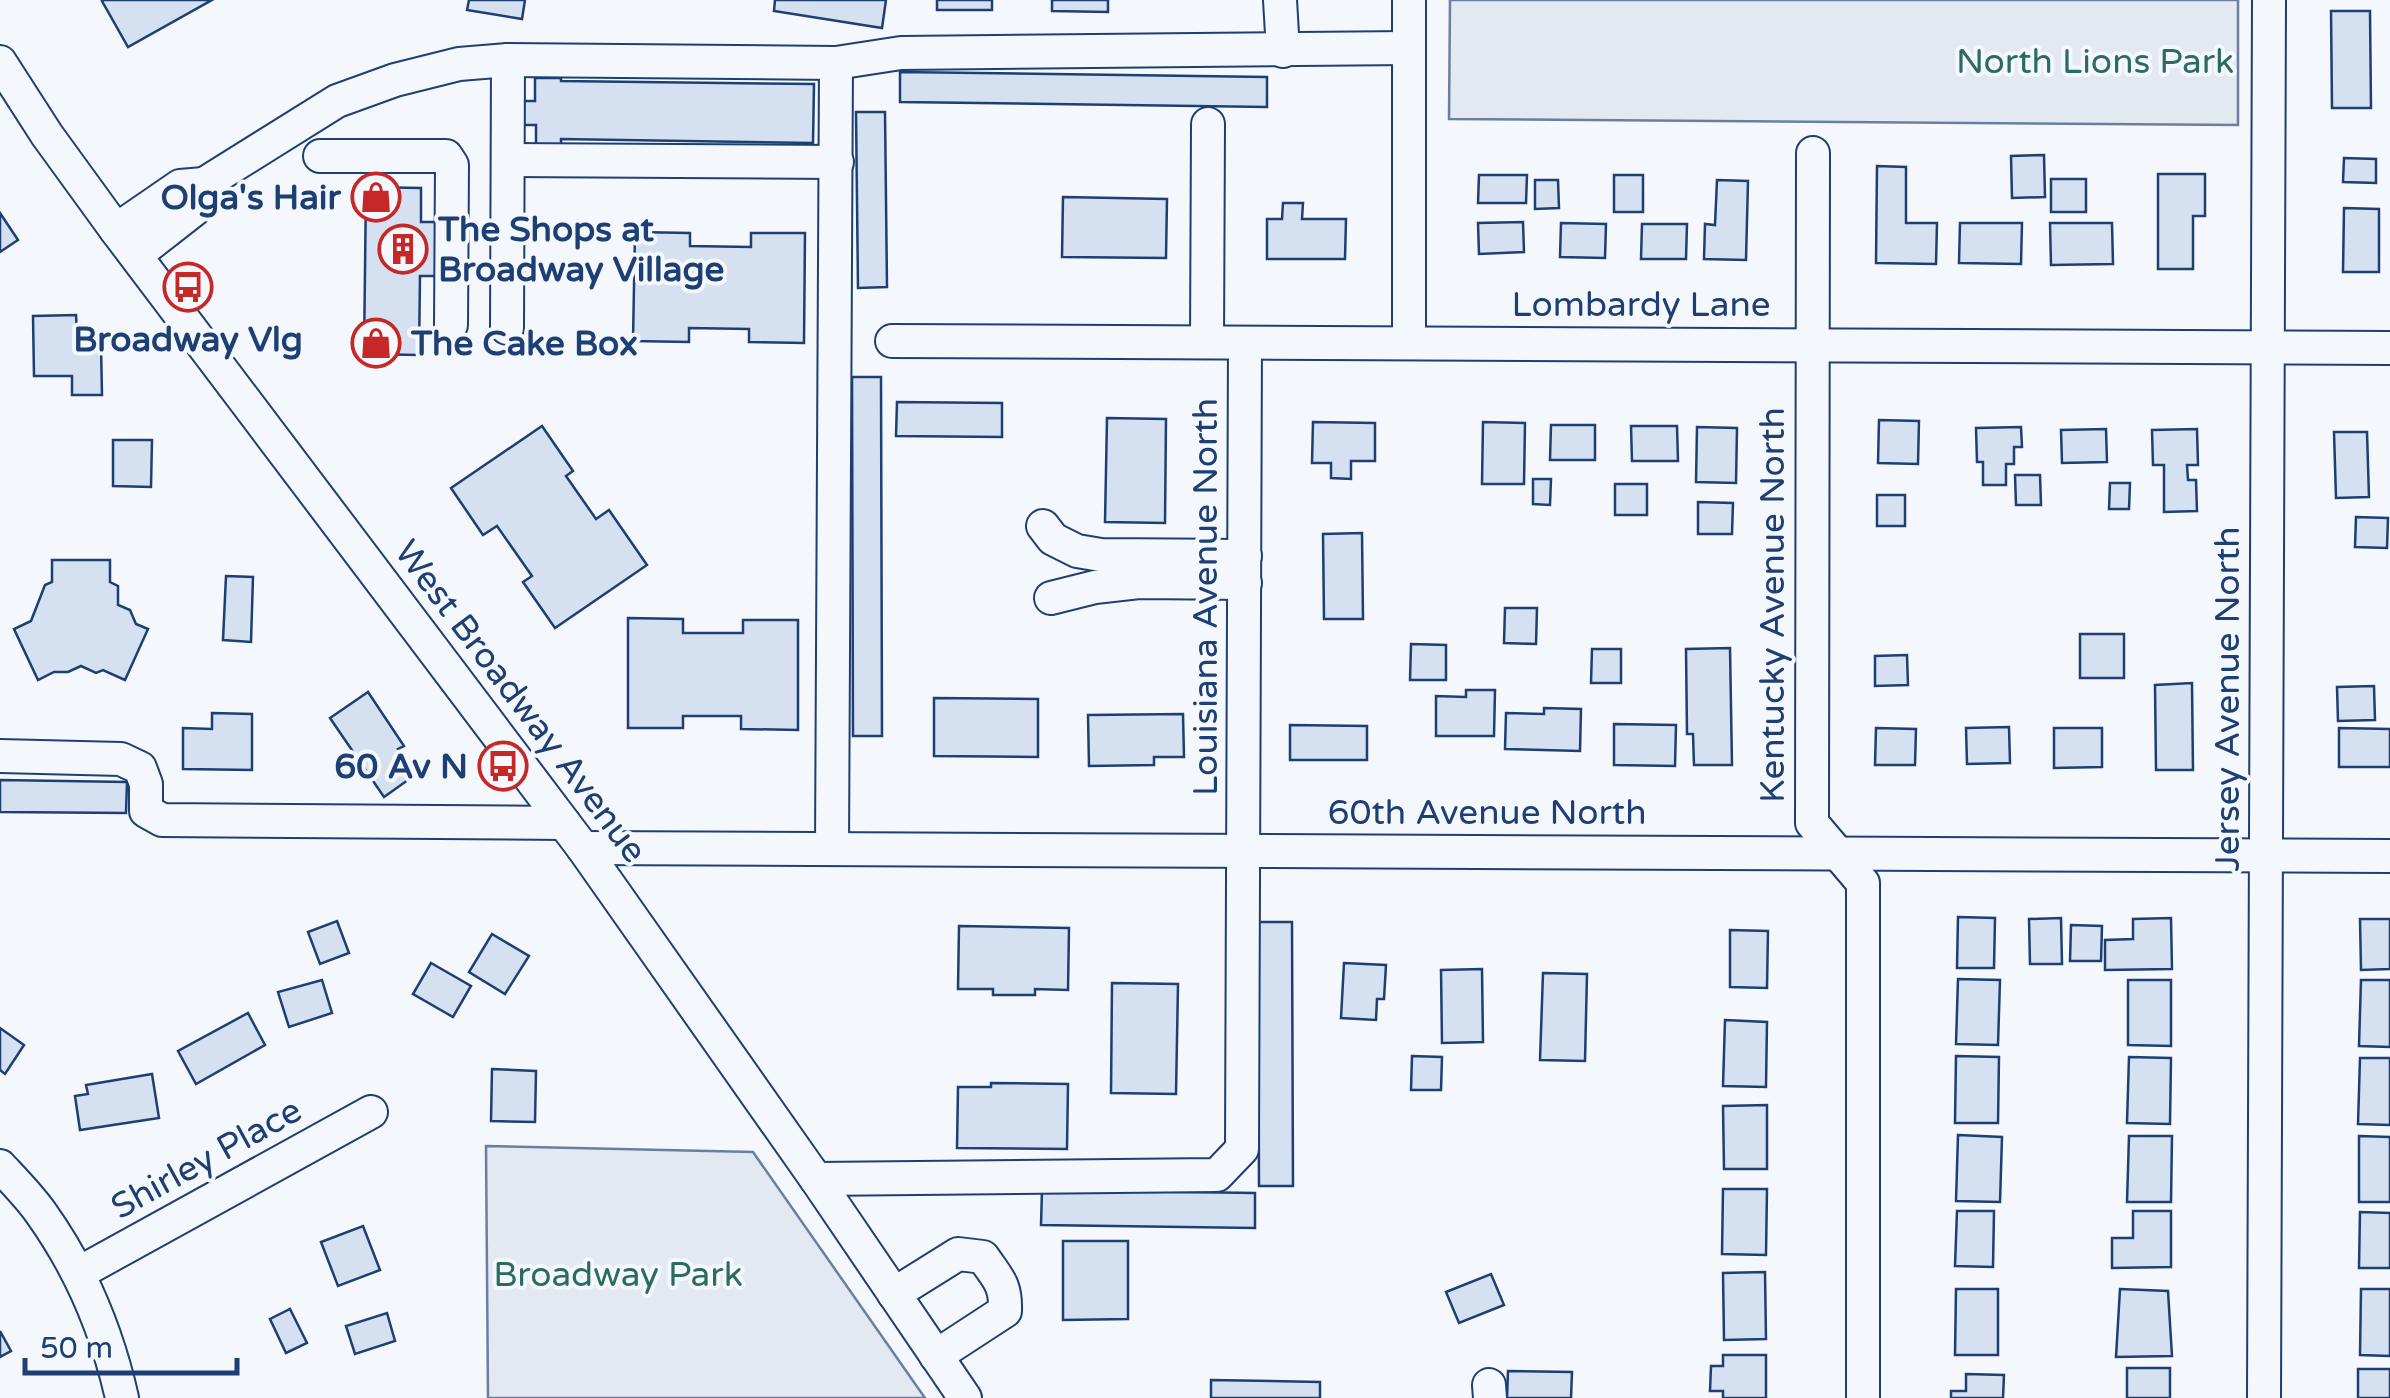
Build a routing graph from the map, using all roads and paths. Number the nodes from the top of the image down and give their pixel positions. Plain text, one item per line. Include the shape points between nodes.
1 (1280, 0) edge
2 (1409, 0) edge
3 (2269, 0) edge
4 (1408, 48) junction
5 (1283, 51) junction
6 (508, 60) junction
7 (836, 62) junction
8 (2, 72) edge
9 (1208, 124) dead end
10 (1813, 153) dead end
11 (320, 156) dead end
12 (508, 160) junction
13 (837, 162) junction
14 (126, 242) junction
15 (452, 324) dead end
16 (506, 328) dead end
17 (892, 341) dead end
18 (1207, 342) junction
19 (1245, 342) junction
20 (1408, 343) junction
21 (1812, 345) junction
22 (2267, 347) junction
23 (2390, 348) edge
24 (1042, 526) dead end
25 (1245, 570) junction
26 (1051, 598) dead end
27 (0, 756) edge
28 (574, 836) junction
29 (832, 849) junction
30 (1245, 851) junction
31 (1837, 853) junction
32 (2267, 855) junction
33 (2390, 856) edge
34 (372, 1112) dead end
35 (0, 1166) edge
36 (816, 1180) junction
37 (79, 1273) junction
38 (894, 1294) junction
39 (936, 1356) junction
40 (122, 1398) edge
41 (964, 1398) edge
42 (1863, 1398) edge
43 (2264, 1398) edge

1 - 5 street
2 - 4 street
3 - 22 street, Jersey Avenue North
4 - 5 street
4 - 20 street
5 - 7 street via 900,54
6 - 7 street
6 - 12 street
6 - 14 street via 459,64 337,101 204,184 196,209
7 - 13 street
8 - 14 street, West Broadway Avenue
9 - 18 street
10 - 21 street, Kentucky Avenue North
11 - 15 street via 446,156 452,164
12 - 13 street
12 - 16 street
13 - 29 street
14 - 28 street, West Broadway Avenue
17 - 18 street, Lombardy Lane
18 - 19 street, Lombardy Lane
19 - 20 street, Lombardy Lane
19 - 25 street, Louisiana Avenue North
20 - 21 street, Lombardy Lane
21 - 22 street, Lombardy Lane
21 - 31 street, Kentucky Avenue North via 1812,824
22 - 23 street, Lombardy Lane
22 - 32 street, Jersey Avenue North
24 - 25 street via 1077,552
25 - 26 street via 1095,586
25 - 30 street, Louisiana Avenue North
27 - 28 street, 60th Avenue North via 122,759 140,768 146,811 162,820
28 - 29 street, 60th Avenue North
28 - 36 street, West Broadway Avenue
29 - 30 street, 60th Avenue North
30 - 31 street, 60th Avenue North
30 - 36 street, Louisiana Avenue North via 1242,1149 1217,1175
31 - 32 street, 60th Avenue North
31 - 42 street, Kentucky Avenue North via 1863,883
32 - 33 street, 60th Avenue North
32 - 43 street, Jersey Avenue North
34 - 37 street, Shirley Place
35 - 37 street
36 - 38 street, West Broadway Avenue
37 - 40 street
38 - 39 street, West Broadway Avenue
38 - 39 street via 958,1254 983,1257 1006,1290 1005,1311
39 - 41 street, West Broadway Avenue

